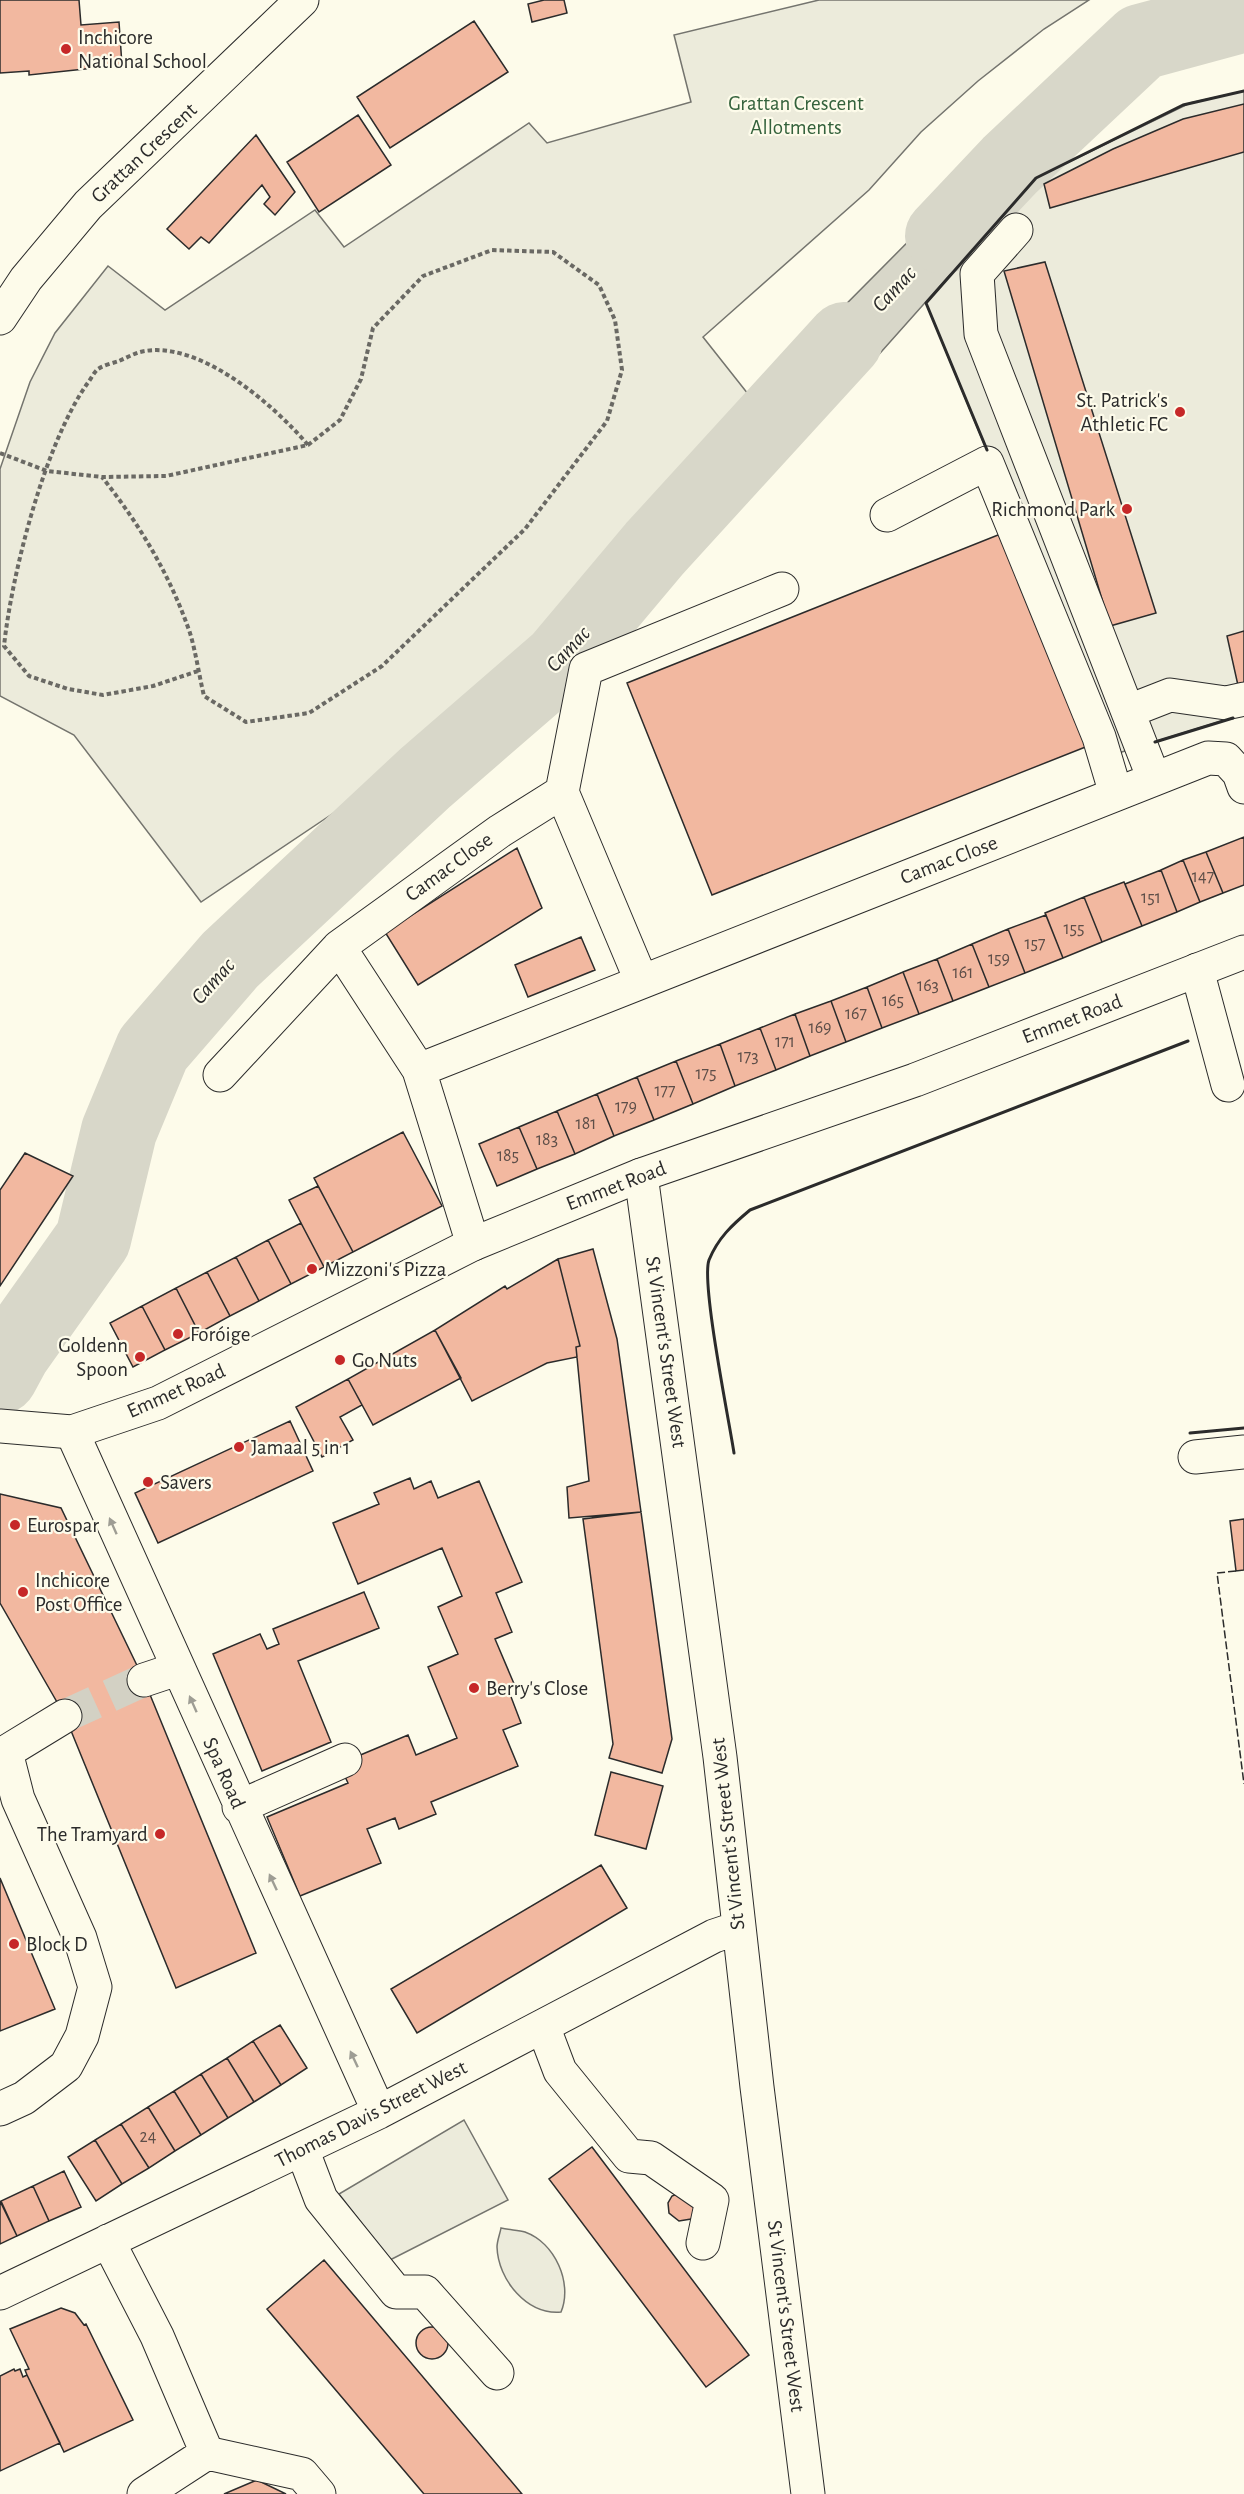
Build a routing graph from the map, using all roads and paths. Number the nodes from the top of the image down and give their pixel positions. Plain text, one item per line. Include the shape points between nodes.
1 (302, 0) edge
2 (1016, 230) dead end
3 (0, 318) edge
4 (308, 445) junction
5 (0, 453) edge
6 (47, 471) junction
7 (102, 477) junction
8 (887, 515) dead end
9 (782, 589) dead end
10 (198, 670) junction
11 (1244, 699) edge
12 (1129, 711) junction
13 (1154, 779) junction
14 (1244, 787) edge
15 (562, 792) junction
16 (1116, 794) junction
17 (339, 947) junction
18 (1244, 952) edge
19 (1197, 970) junction
20 (641, 980) junction
21 (419, 1070) junction
22 (220, 1075) dead end
23 (1228, 1085) dead end
24 (641, 1175) junction
25 (473, 1244) junction
26 (1, 1426) edge
27 (72, 1432) junction
28 (1244, 1452) edge
29 (1195, 1457) dead end
30 (177, 1669) junction
31 (144, 1680) tunnel mouth
32 (65, 1716) tunnel mouth
33 (2, 1752) edge
34 (345, 1760) dead end
35 (239, 1807) junction
36 (738, 1928) junction
37 (543, 2026) junction
38 (0, 2109) edge
39 (379, 2112) junction
40 (302, 2150) junction
41 (108, 2241) junction
42 (703, 2243) dead end
43 (0, 2292) edge
44 (497, 2373) dead end
45 (207, 2453) junction
46 (144, 2494) edge
47 (319, 2494) edge
48 (808, 2494) edge

1 - 3 street, Grattan Crescent via 88,205 26,279
2 - 12 street via 977,274 981,334
4 - 6 path via 256,392 212,367 173,352 141,352 98,370 71,407
4 - 7 path via 166,476
4 - 10 path via 340,420 361,379 373,328 423,276 492,250 553,252 599,285 615,320 622,370 607,421 525,529 382,666 309,713 246,722 204,696
5 - 6 path
6 - 7 path
6 - 10 path via 32,514 4,646 29,676 103,695 153,686
7 - 10 path via 133,517 167,575 190,635
8 - 16 street via 987,463 1099,737
9 - 15 street via 586,669
11 - 12 street via 1226,703 1170,695
12 - 13 street
13 - 14 street, Camac Close via 1208,758 1226,759 1239,773
13 - 16 street, Camac Close
15 - 17 street, Camac Close via 500,831
15 - 20 street
16 - 20 street, Camac Close
17 - 21 street
17 - 22 street, Camac Close
18 - 19 street, Emmet Road
19 - 23 street
19 - 24 street, Emmet Road via 915,1080
20 - 21 street, Camac Close
21 - 25 street
24 - 25 street, Emmet Road
24 - 36 street, St Vincent's Street West via 717,1734
25 - 27 street, Emmet Road via 158,1403
26 - 27 street, Emmet Road
30 -> 27 street, Spa Road
28 - 29 street
30 - 31 street
35 -> 30 street, Spa Road
32 - 33 street
33 - 38 street via 18,1799 80,1938 95,1987 82,2036 66,2066 24,2098
34 - 35 street
39 -> 35 street, Spa Road
36 - 37 street, Thomas Davis Street West via 714,1936
36 - 48 street, St Vincent's Street West
37 - 39 street, Thomas Davis Street West
37 - 42 street via 560,2071 628,2156 651,2158 712,2200
39 - 40 street, Thomas Davis Street West
40 - 41 street, Thomas Davis Street West
40 - 44 street via 321,2199 396,2292 424,2292
41 - 43 street, Thomas Davis Street West
41 - 45 street via 157,2336
45 - 46 street
45 - 47 street via 302,2474

